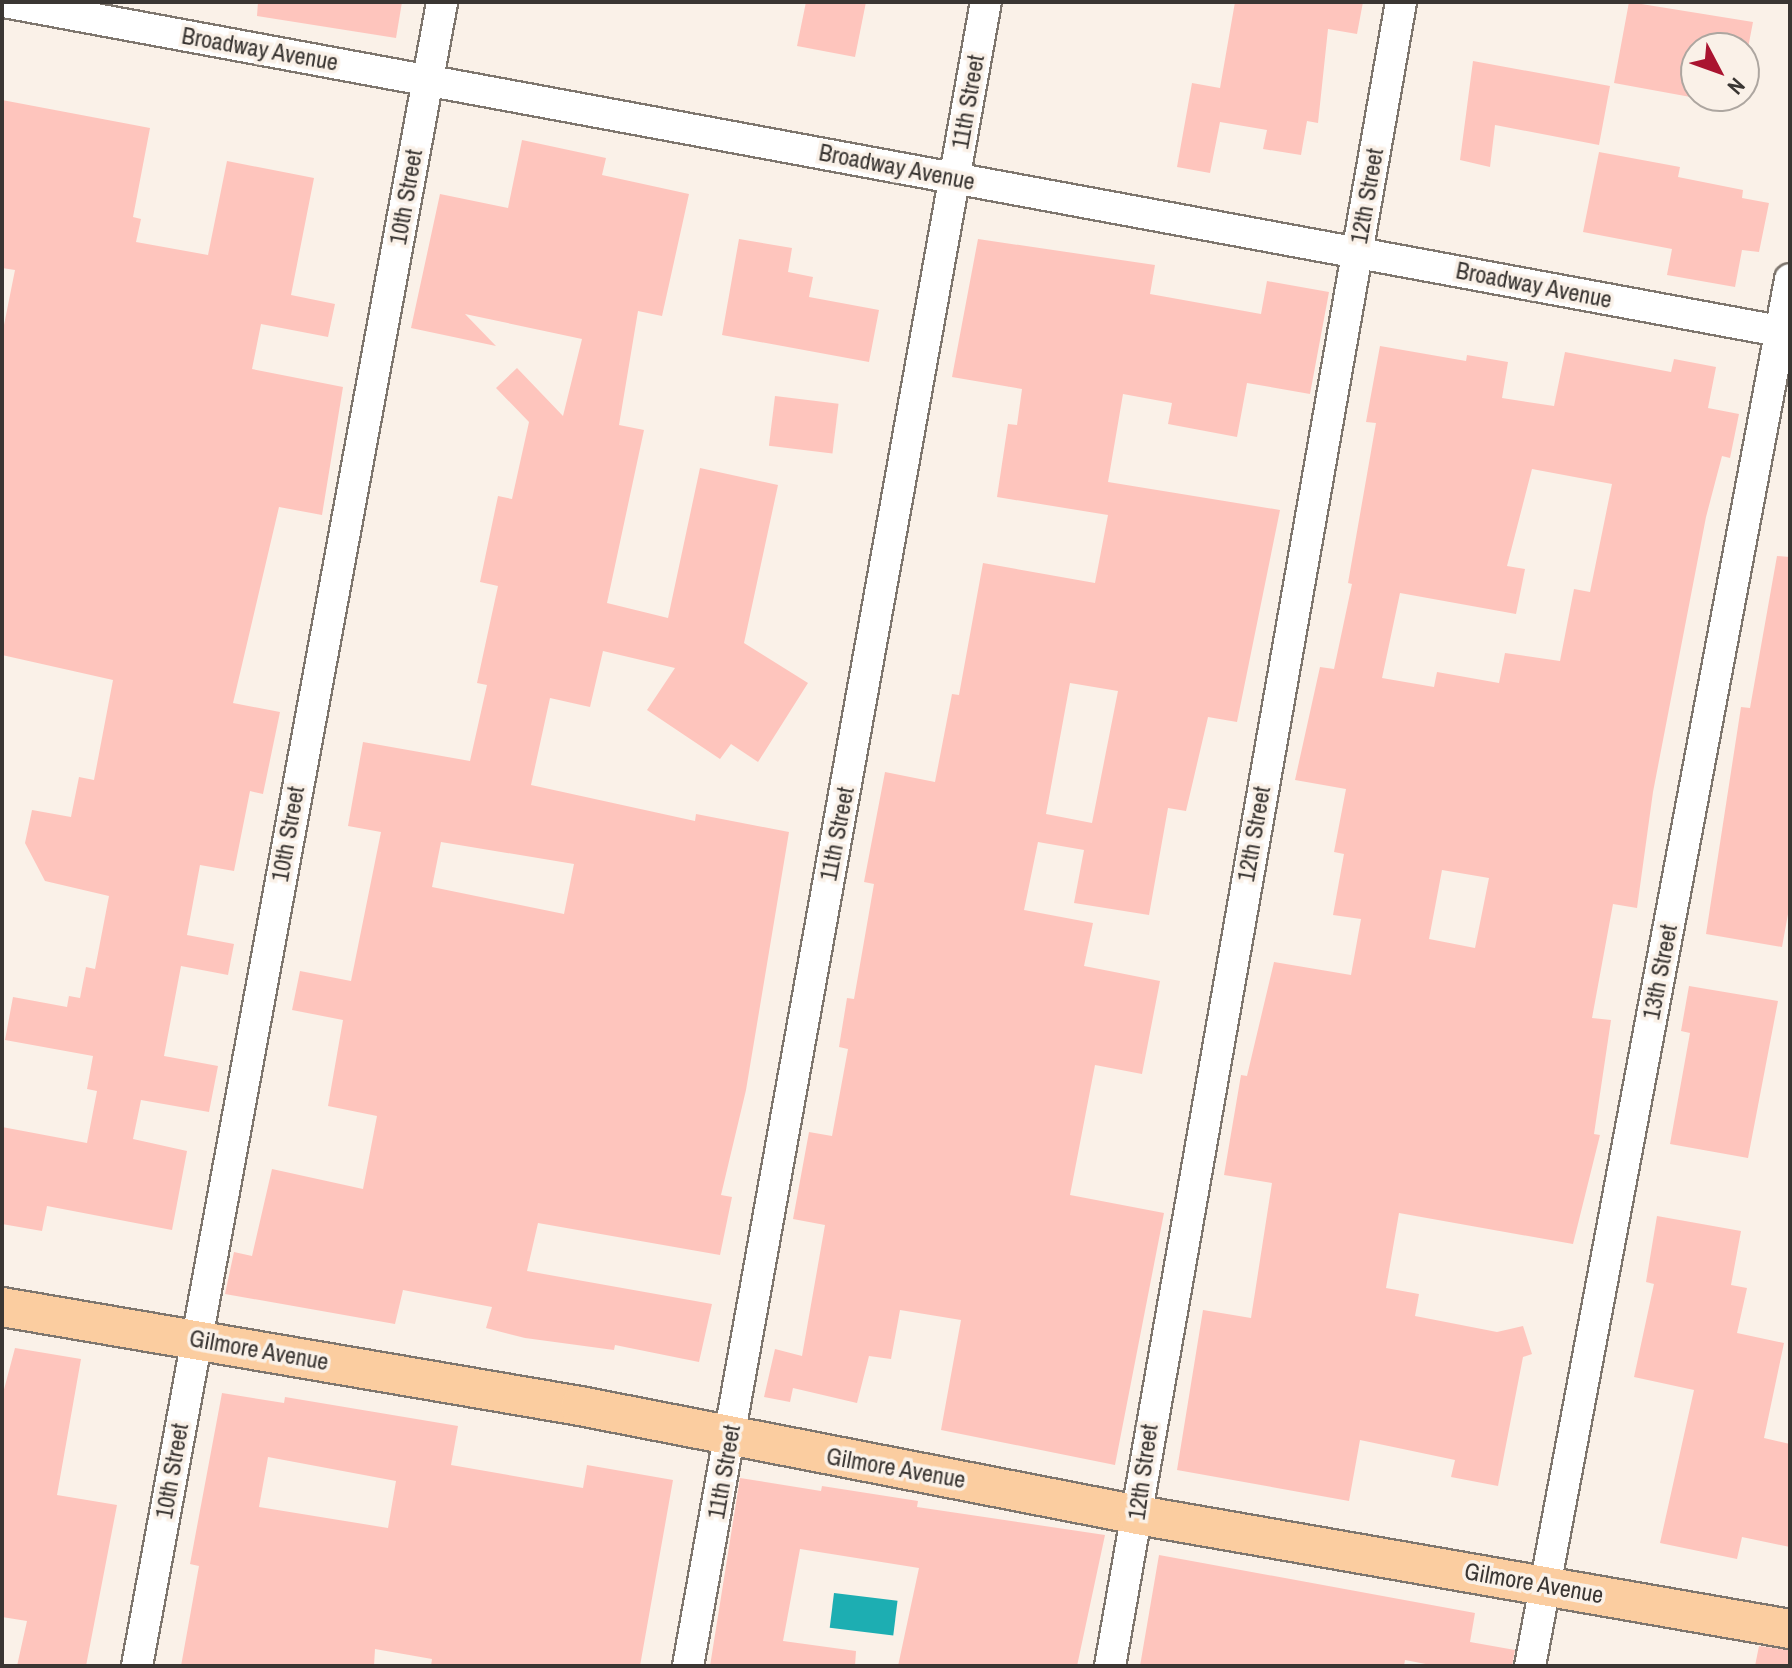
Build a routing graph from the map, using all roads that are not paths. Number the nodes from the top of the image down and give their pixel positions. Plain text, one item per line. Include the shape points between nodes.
1 (4, 2) edge
2 (442, 2) edge
3 (986, 2) edge
4 (1401, 2) edge
5 (427, 79) junction
6 (954, 178) junction
7 (1357, 252) junction
8 (1790, 279) edge
9 (1785, 332) edge
10 (2, 1307) edge
11 (197, 1340) junction
12 (730, 1438) junction
13 (1138, 1515) junction
14 (1546, 1585) junction
15 (1790, 1629) edge
16 (137, 1666) edge
17 (688, 1666) edge
18 (1110, 1666) edge
19 (1530, 1666) edge

1 - 5 street, Broadway Avenue
2 - 5 street, 10th Street
3 - 6 street, 11th Street
4 - 7 street, 12th Street
5 - 6 street, Broadway Avenue
5 - 11 street, 10th Street
6 - 7 street, Broadway Avenue
6 - 12 street, 11th Street
7 - 9 street, Broadway Avenue
7 - 13 street, 12th Street via 1157,1380
8 - 9 street, 13th Street
9 - 14 street, 13th Street
10 - 11 main road, Gilmore Avenue
11 - 12 main road, Gilmore Avenue via 580,1406
11 - 16 street, 10th Street
12 - 13 main road, Gilmore Avenue
12 - 17 street, 11th Street
13 - 14 main road, Gilmore Avenue
13 - 18 street, 12th Street
14 - 15 main road, Gilmore Avenue
14 - 19 street, 13th Street

